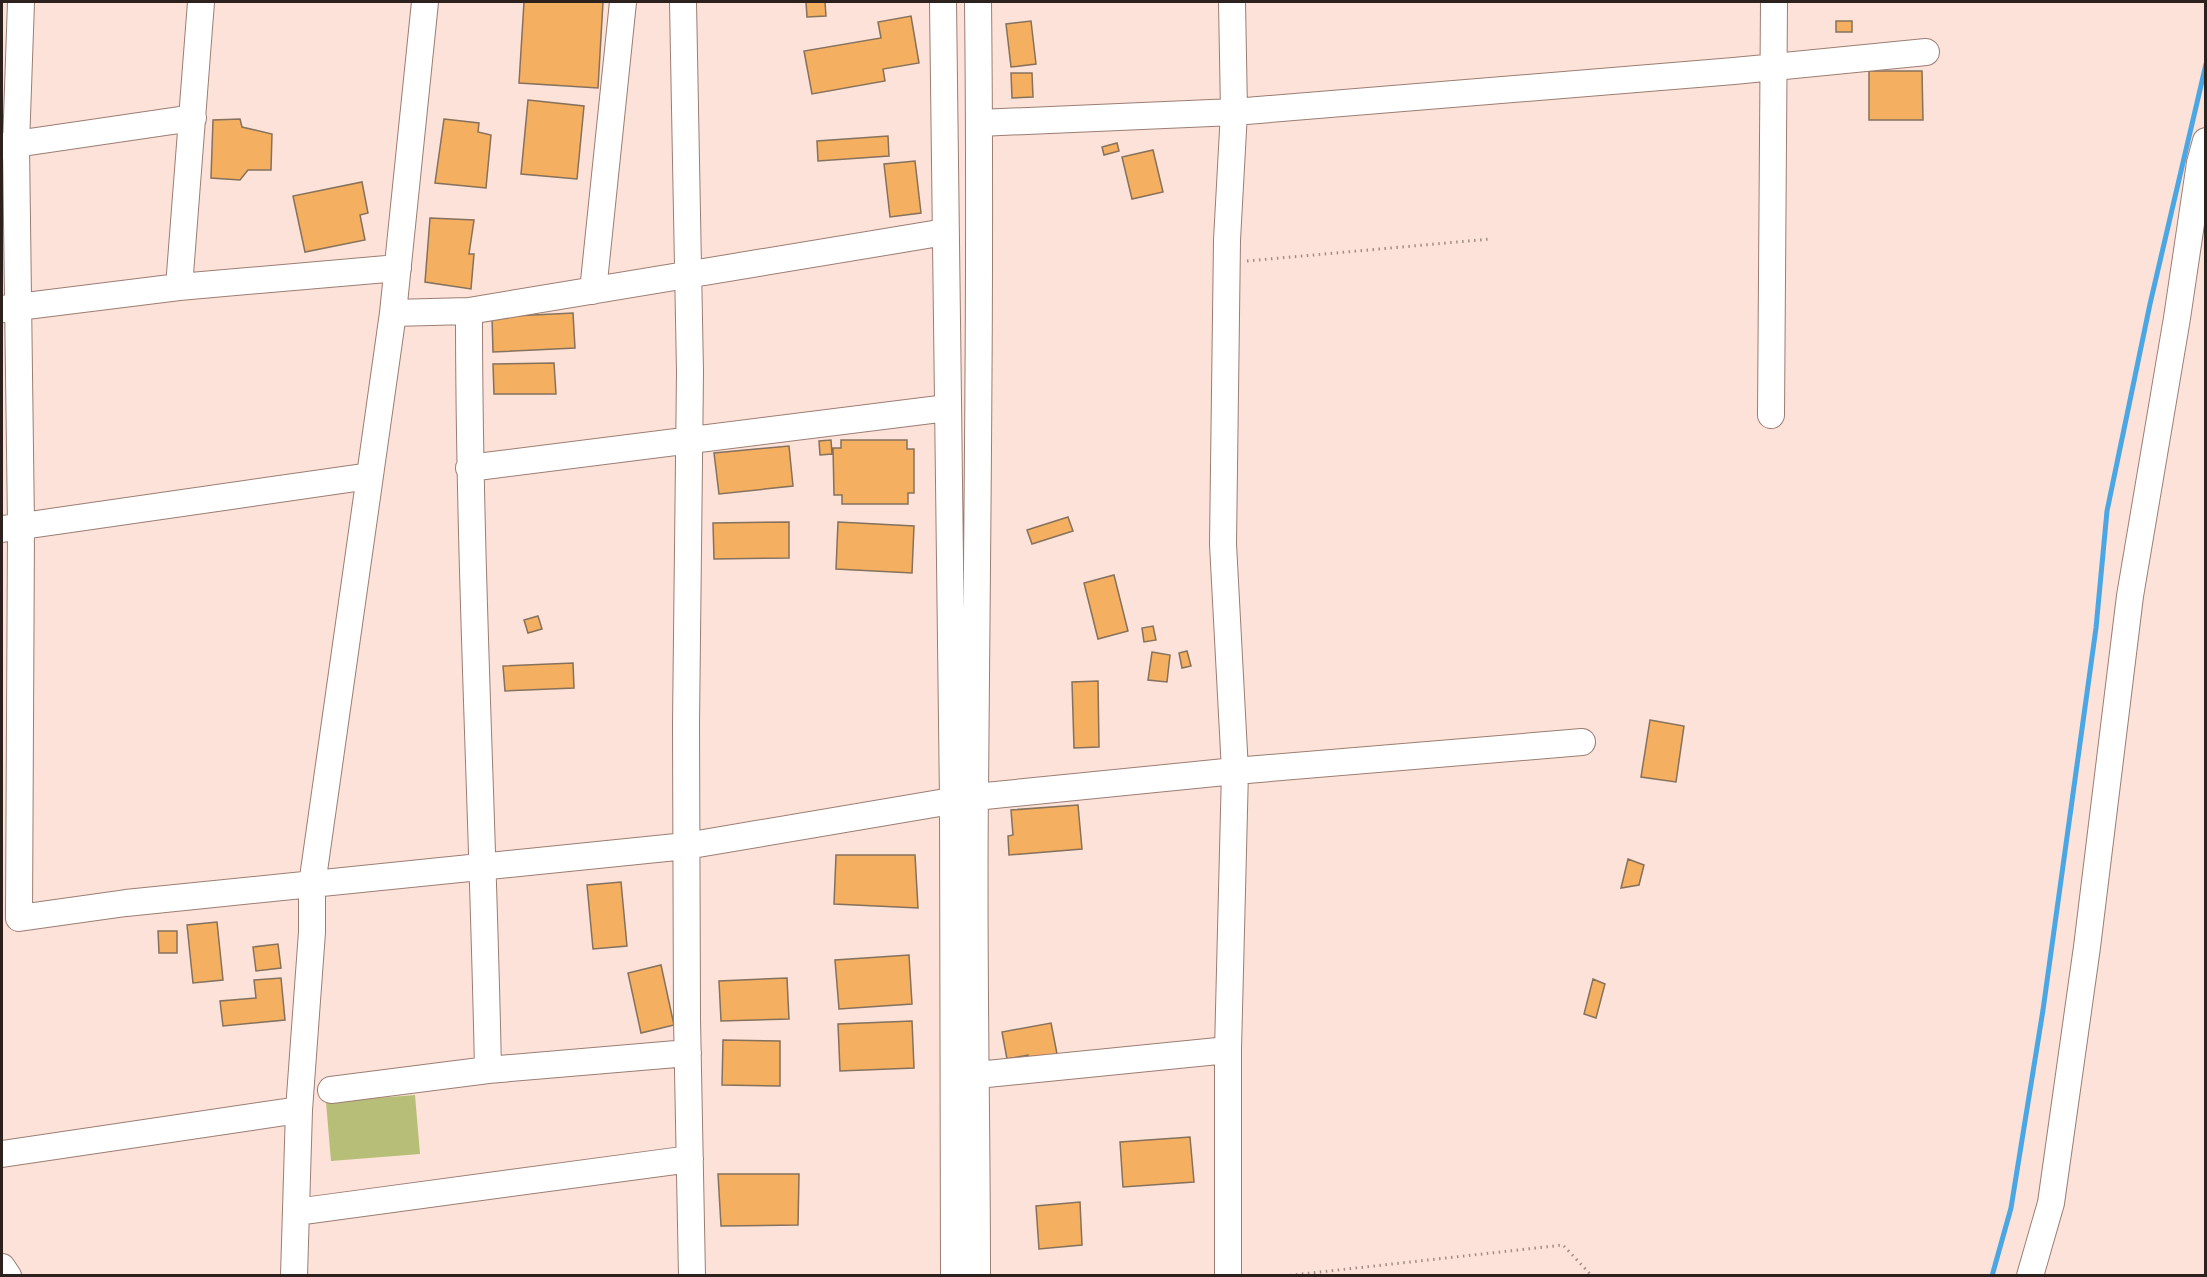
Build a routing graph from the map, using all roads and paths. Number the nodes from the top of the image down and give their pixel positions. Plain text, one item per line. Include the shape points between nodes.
1 (21, 2) edge
2 (201, 2) edge
3 (425, 2) edge
4 (623, 2) edge
5 (682, 2) edge
6 (943, 2) edge
7 (978, 2) edge
8 (1232, 2) edge
9 (1774, 2) edge
10 (1926, 52) dead end
11 (1774, 67) junction
12 (1234, 112) junction
13 (193, 118) junction
14 (979, 123) junction
15 (2205, 141) edge
16 (9, 146) edge
17 (945, 232) junction
18 (1490, 238) dead end
19 (1227, 262) junction
20 (398, 268) junction
21 (688, 275) junction
22 (179, 287) junction
23 (593, 291) junction
24 (10, 308) edge
25 (470, 311) junction
26 (393, 313) junction
27 (947, 408) junction
28 (1771, 415) dead end
29 (689, 441) junction
30 (470, 468) junction
31 (370, 476) junction
32 (11, 527) edge
33 (1582, 742) dead end
34 (1235, 771) junction
35 (964, 799) junction
36 (686, 846) junction
37 (484, 868) junction
38 (312, 885) junction
39 (10, 920) edge
40 (1228, 1050) junction
41 (688, 1053) junction
42 (488, 1070) junction
43 (977, 1075) junction
44 (331, 1090) dead end
45 (299, 1110) junction
46 (2, 1154) edge
47 (690, 1159) junction
48 (296, 1212) junction
49 (2, 1267) edge
50 (8, 1275) edge
51 (294, 1275) edge
52 (692, 1275) edge
53 (954, 1275) edge
54 (977, 1275) edge
55 (1228, 1275) edge
56 (1284, 1275) edge
57 (1592, 1275) edge
58 (2030, 1275) edge

1 - 16 street
2 - 13 street
3 - 20 street
4 - 23 street
5 - 21 street
6 - 17 street
7 - 14 street
8 - 12 street
9 - 11 street
10 - 11 street
11 - 12 street
11 - 28 street
12 - 14 street
12 - 19 street
13 - 16 street
13 - 22 street
14 - 35 street via 978,611
15 - 58 street via 2130,596 2051,1203
16 - 24 street
17 - 21 street
17 - 27 street
18 - 19 path
19 - 34 street via 1223,544
20 - 22 street
20 - 26 street
21 - 23 street
21 - 29 street
22 - 24 street
23 - 25 street
24 - 32 street
25 - 26 street
25 - 30 street
26 - 31 street
27 - 29 street
27 - 35 street
29 - 30 street
29 - 36 street
30 - 37 street
31 - 32 street
31 - 38 street
32 - 39 street
33 - 34 street
34 - 35 street
34 - 40 street
35 - 36 street
35 - 43 street
35 - 53 street
36 - 37 street
36 - 41 street
37 - 38 street
37 - 42 street
38 - 39 street via 126,903
38 - 45 street
40 - 43 street
40 - 55 street
41 - 42 street
41 - 47 street
42 - 44 street
43 - 54 street
45 - 46 street
45 - 48 street
47 - 48 street
47 - 52 street
48 - 51 street
49 - 50 street
56 - 57 path via 1563,1245

